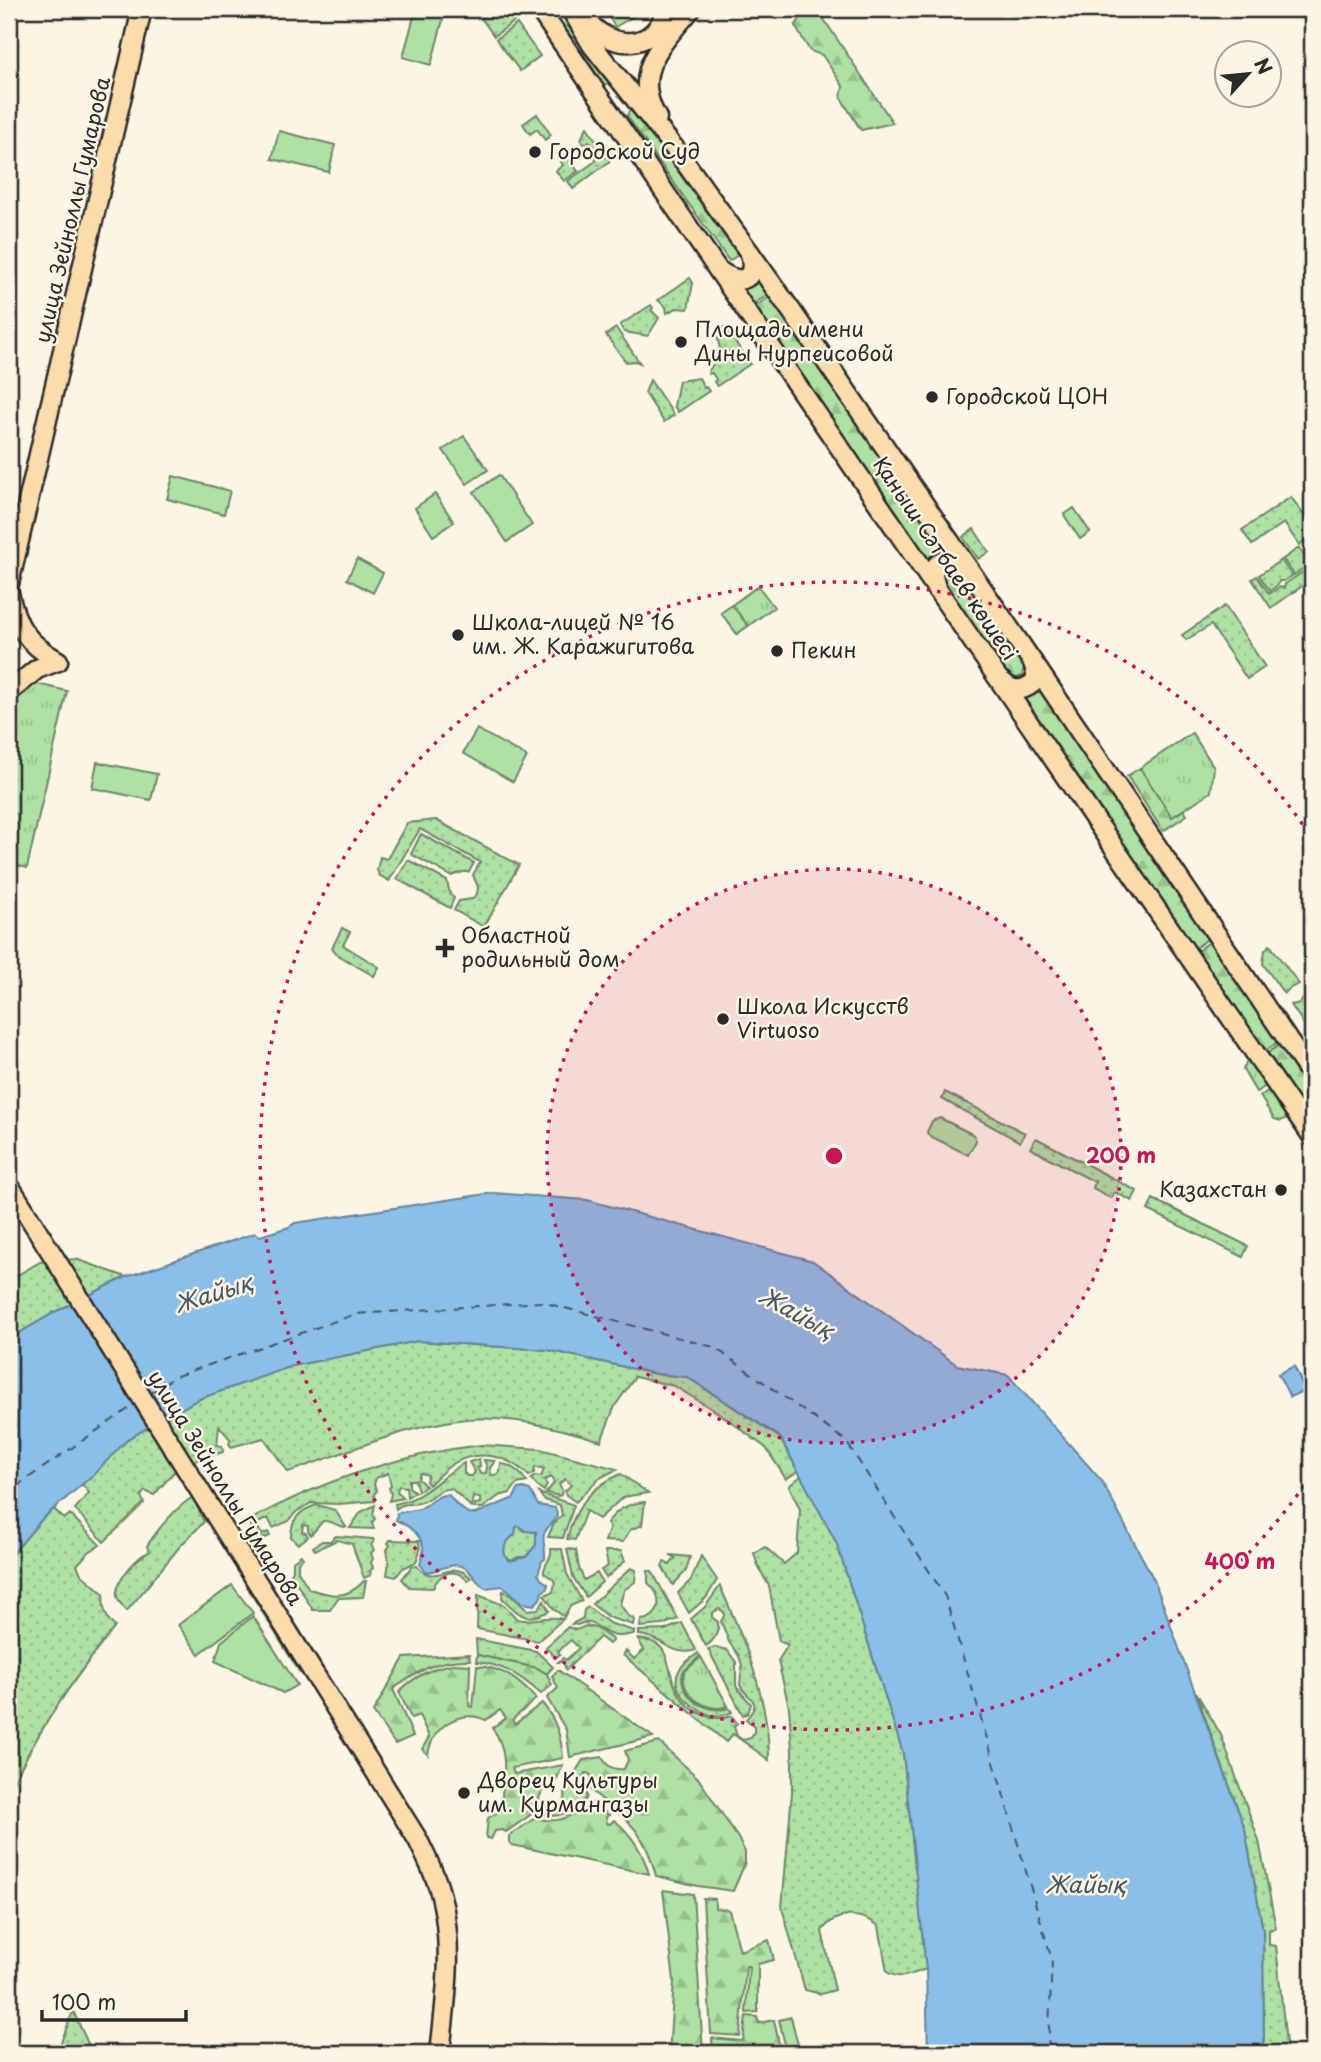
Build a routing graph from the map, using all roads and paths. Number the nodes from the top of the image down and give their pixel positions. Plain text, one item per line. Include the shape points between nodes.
1 (142, 9) edge
2 (539, 9) edge
3 (571, 9) edge
4 (579, 9) edge
5 (666, 9) edge
6 (691, 9) edge
7 (639, 107) junction
8 (618, 122) junction
9 (679, 154) junction
10 (750, 252) junction
11 (721, 272) junction
12 (965, 565) junction
13 (9, 584) edge
14 (936, 588) junction
15 (9, 593) edge
16 (1034, 664) junction
17 (998, 677) junction
18 (9, 692) edge
19 (1312, 1076) edge
20 (1312, 1136) edge
21 (9, 1185) edge
22 (440, 2053) edge

1 - 13 main road, улица Зейноллы Гумарова
2 - 8 main road, Қаныш Сәтбаев көшесі
3 - 7 main road, Қаныш Сәтбаев көшесі
4 - 5 main road via 596,31 622,42 649,36
6 - 9 main road via 647,69 645,83 653,111
7 - 8 main road via 628,107
7 - 9 main road, Қаныш Сәтбаев көшесі
8 - 11 main road, Қаныш Сәтбаев көшесі
9 - 10 main road, Қаныш Сәтбаев көшесі
10 - 11 main road via 752,272 746,278 732,279
10 - 12 main road, Қаныш Сәтбаев көшесі
11 - 14 main road, Қаныш Сәтбаев көшесі
12 - 14 main road via 948,559 938,564 932,572
12 - 16 main road, Қаныш Сәтбаев көшесі
14 - 17 main road, Қаныш Сәтбаев көшесі
15 - 18 main road via 23,634 38,650 58,661 37,669
16 - 17 main road via 1037,679 1029,688 1009,689
16 - 19 main road, Қаныш Сәтбаев көшесі
17 - 20 main road, Қаныш Сәтбаев көшесі
21 - 22 main road, улица Зейноллы Гумарова via 418,1840 436,1881 446,1922 448,1979

